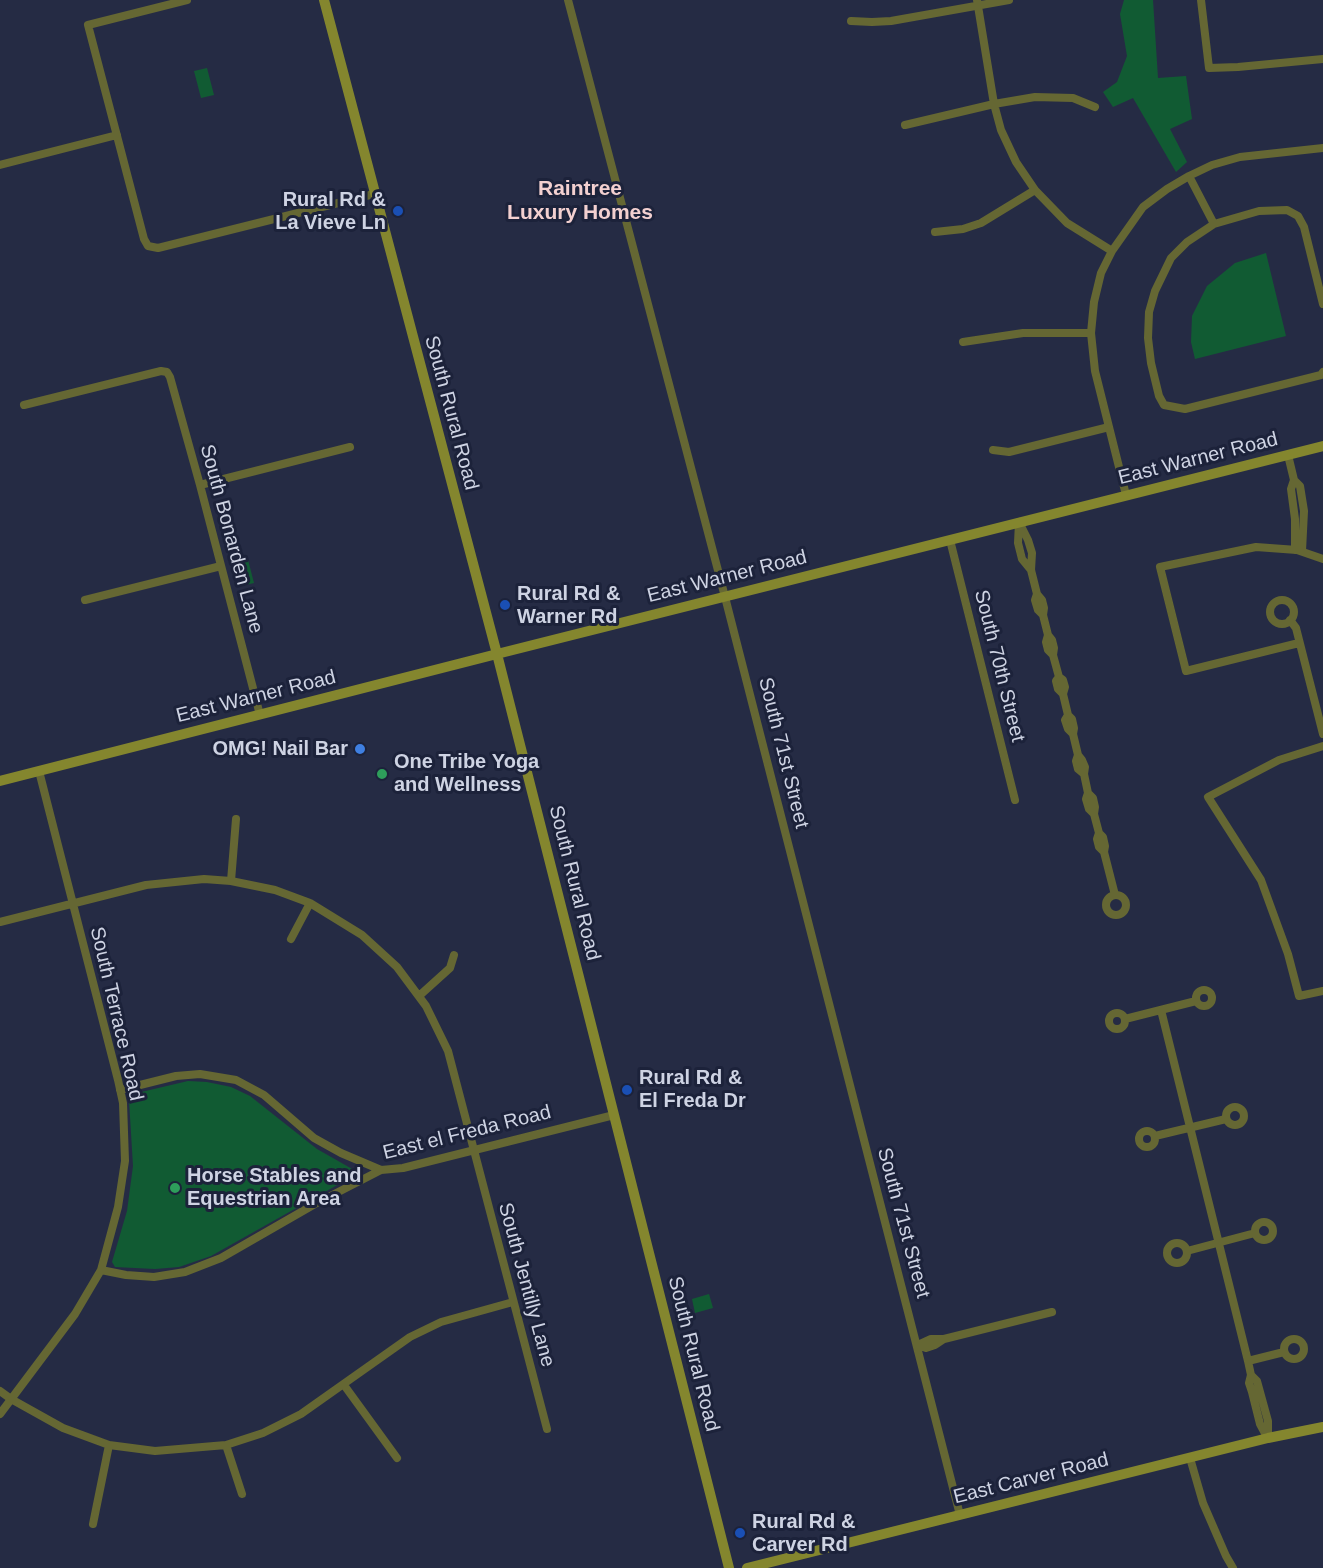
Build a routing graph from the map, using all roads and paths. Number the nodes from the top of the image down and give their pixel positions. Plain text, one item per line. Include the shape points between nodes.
1 (187, 0) edge
2 (324, 0) edge
3 (568, 0) edge
4 (1009, 0) edge
5 (1201, 0) edge
6 (977, 2) edge
7 (851, 21) dead end
8 (1323, 58) edge
9 (994, 104) junction
10 (1095, 107) dead end
11 (905, 125) dead end
12 (117, 135) junction
13 (1323, 148) edge
14 (0, 165) edge
15 (1189, 176) junction
16 (1035, 190) junction
17 (374, 194) junction
18 (1214, 224) junction
19 (935, 232) dead end
20 (1112, 251) junction
21 (1322, 291) edge
22 (1323, 304) edge
23 (1091, 333) junction
24 (963, 342) dead end
25 (1322, 374) edge
26 (24, 405) dead end
27 (1109, 427) junction
28 (1323, 446) edge
29 (350, 447) dead end
30 (993, 450) dead end
31 (1288, 455) junction
32 (1294, 480) junction
33 (200, 484) junction
34 (1126, 495) junction
35 (1294, 517) junction
36 (1305, 518) junction
37 (1019, 522) junction
38 (950, 540) junction
39 (1299, 550) junction
40 (1323, 559) edge
41 (221, 566) junction
42 (725, 597) junction
43 (85, 600) dead end
44 (1290, 620) dead end
45 (1299, 643) junction
46 (497, 654) junction
47 (260, 715) junction
48 (1323, 734) edge
49 (1323, 746) edge
50 (39, 771) junction
51 (0, 781) edge
52 (1015, 800) dead end
53 (236, 819) dead end
54 (231, 881) junction
55 (1115, 895) dead end
56 (73, 903) junction
57 (310, 903) junction
58 (0, 922) edge
59 (291, 939) dead end
60 (454, 955) dead end
61 (1323, 991) edge
62 (419, 996) junction
63 (1196, 1001) dead end
64 (1161, 1010) junction
65 (1125, 1019) dead end
66 (120, 1090) junction
67 (614, 1114) junction
68 (1226, 1119) dead end
69 (1191, 1127) junction
70 (1155, 1136) dead end
71 (474, 1149) junction
72 (381, 1170) junction
73 (1255, 1233) dead end
74 (1220, 1242) junction
75 (1187, 1251) dead end
76 (101, 1270) junction
77 (513, 1302) junction
78 (1052, 1312) dead end
79 (918, 1345) junction
80 (1284, 1352) dead end
81 (1248, 1361) junction
82 (344, 1385) junction
83 (0, 1391) edge
84 (10, 1399) junction
85 (0, 1414) edge
86 (1323, 1427) edge
87 (547, 1430) dead end
88 (1268, 1438) junction
89 (109, 1445) junction
90 (226, 1445) junction
91 (397, 1458) dead end
92 (1190, 1458) junction
93 (242, 1494) dead end
94 (960, 1515) junction
95 (93, 1524) dead end
96 (729, 1568) edge
97 (747, 1568) edge
98 (1233, 1568) edge

1 - 12 street via 88,25
2 - 17 main road, South Rural Road
3 - 42 street, South 71st Street
4 - 6 street
5 - 8 street via 1209,68
6 - 7 street via 891,21
6 - 9 street
9 - 10 street via 1035,97 1073,98
9 - 11 street
9 - 16 street via 1016,162
12 - 14 street
12 - 17 street via 148,246 158,248
13 - 15 street via 1240,157
15 - 18 street
15 - 20 street via 1143,207
16 - 19 street via 981,223
16 - 20 street via 1067,223
17 - 46 main road, South Rural Road
18 - 21 street via 1260,211 1287,210 1298,216
18 - 25 street via 1172,258 1149,312 1151,363 1164,405 1185,409
20 - 23 street via 1101,273
21 - 22 street
23 - 24 street via 1023,333
23 - 27 street via 1095,371
26 - 33 street, South Bonarden Lane via 167,372
27 - 30 street via 1009,452
27 - 34 street
28 - 31 main road, East Warner Road
29 - 33 street
31 - 32 street
31 - 34 main road, East Warner Road
32 - 35 street
32 - 36 street via 1300,486
33 - 41 street, South Bonarden Lane
34 - 37 main road, East Warner Road
35 - 36 street
35 - 39 street
36 - 39 street
37 - 38 main road, East Warner Road
37 - 55 street via 1032,553 1035,600 1043,615 1046,642 1068,715 1065,720 1073,734 1078,769 1083,774 1086,799 1094,814 1099,848 1104,852
38 - 42 main road, East Warner Road
38 - 52 street, South 70th Street
39 - 40 street
39 - 45 street via 1256,548 1160,567 1186,671
41 - 43 street
41 - 47 street, South Bonarden Lane
42 - 46 main road, East Warner Road
42 - 79 street, South 71st Street
44 - 45 street
45 - 48 street
46 - 47 main road, East Warner Road
46 - 67 main road, South Rural Road
47 - 50 main road, East Warner Road
49 - 61 street via 1279,760 1208,797 1261,880 1299,996
50 - 51 main road, East Warner Road
50 - 56 street, South Terrace Road
53 - 54 street
54 - 56 street, South Jentilly Lane via 204,879 156,884
54 - 57 street, South Jentilly Lane via 275,890
56 - 58 street, South Jentilly Lane
56 - 66 street, South Terrace Road
57 - 59 street
57 - 62 street, South Jentilly Lane via 362,935 397,967
60 - 62 street via 450,968
62 - 71 street, South Jentilly Lane via 448,1051
63 - 64 street
64 - 65 street
64 - 69 street
66 - 72 street via 176,1076 200,1074 236,1080 264,1095 314,1137
66 - 76 street, South Terrace Road via 125,1161 118,1207
67 - 71 street, East el Freda Road
67 - 96 main road, South Rural Road
68 - 69 street
69 - 70 street
69 - 74 street
71 - 72 street, East el Freda Road
71 - 77 street, South Jentilly Lane
72 - 76 street, East el Freda Road via 221,1258 185,1272 154,1277
73 - 74 street
74 - 75 street
74 - 81 street
76 - 84 street, South Terrace Road via 75,1314
77 - 82 street via 441,1322 410,1336
77 - 87 street, South Jentilly Lane
78 - 79 street
79 - 94 street, South 71st Street
80 - 81 street
81 - 88 street via 1268,1421
82 - 90 street via 286,1422
82 - 91 street
83 - 84 street
84 - 85 street, South Terrace Road
84 - 89 street via 63,1428
86 - 88 main road, East Carver Road
88 - 92 main road, East Carver Road
89 - 90 street via 155,1451
89 - 95 street
90 - 93 street
92 - 94 main road, East Carver Road
92 - 98 street via 1203,1503
94 - 97 main road, East Carver Road

